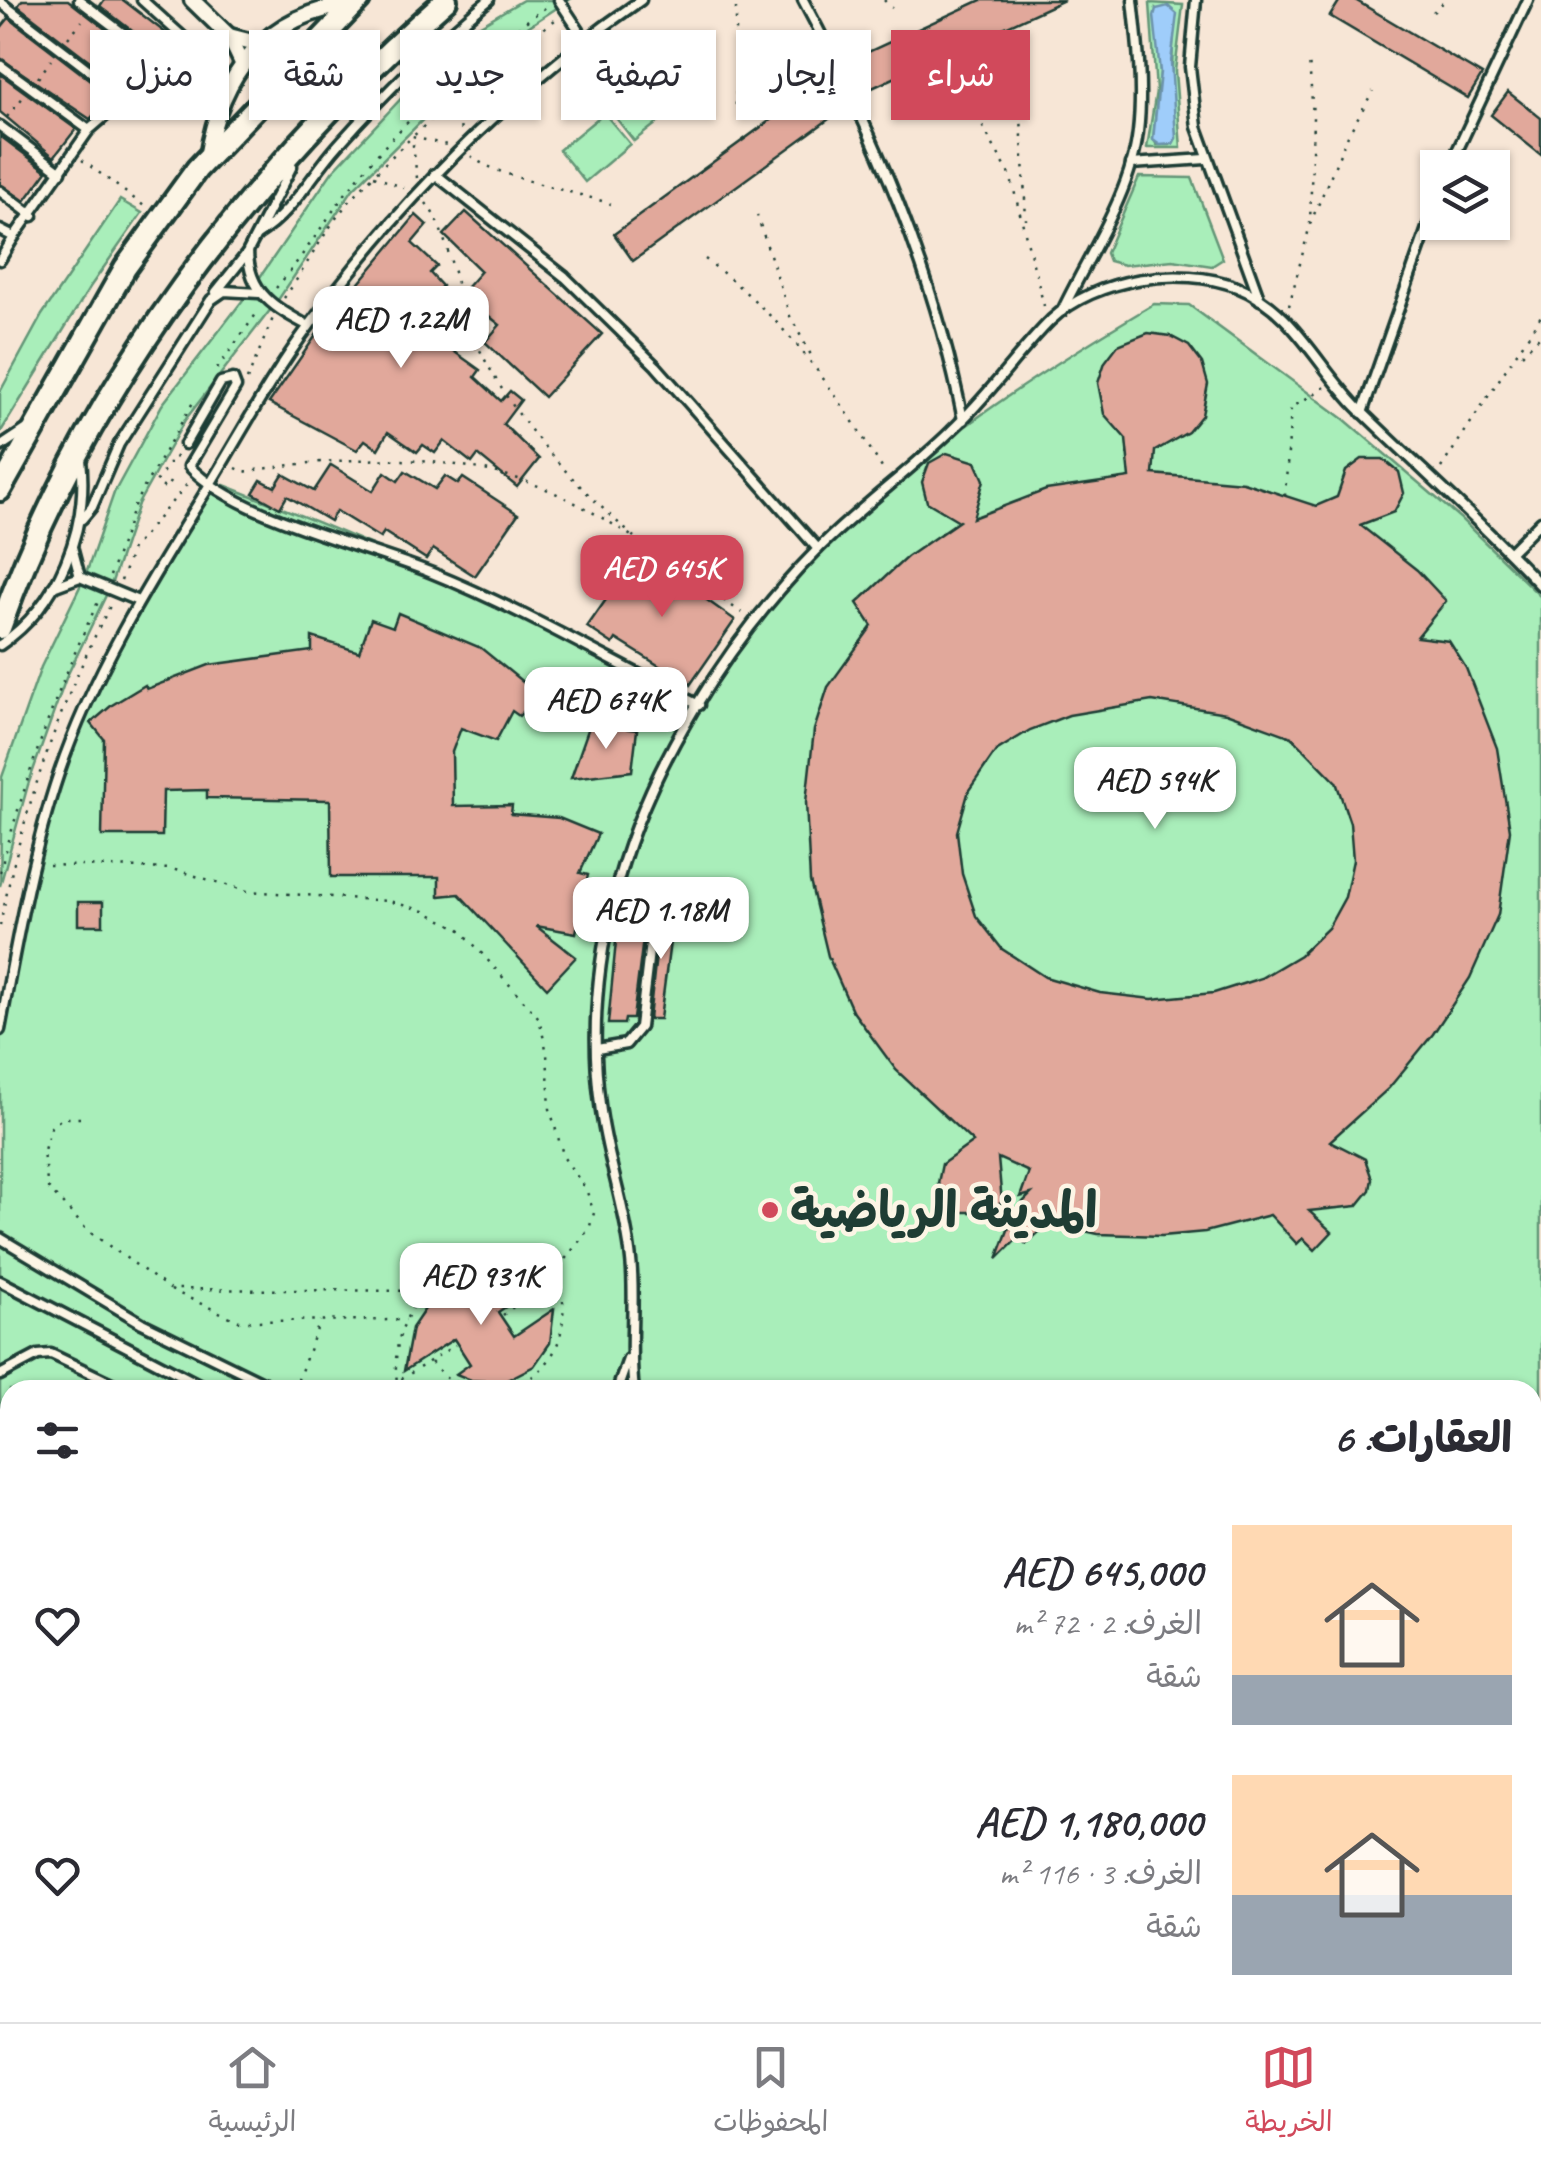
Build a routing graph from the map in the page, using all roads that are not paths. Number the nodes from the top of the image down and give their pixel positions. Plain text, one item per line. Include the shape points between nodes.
1 (79, 0) edge
2 (142, 0) edge
3 (192, 0) edge
4 (446, 0) edge
5 (489, 0) edge
6 (559, 0) edge
7 (641, 0) edge
8 (803, 0) edge
9 (1134, 0) edge
10 (1196, 0) edge
11 (1528, 0) edge
12 (0, 2) edge
13 (356, 2) edge
14 (119, 30) edge
15 (175, 30) edge
16 (223, 30) edge
17 (278, 30) edge
18 (579, 30) edge
19 (596, 30) edge
20 (229, 36) joint
21 (249, 41) edge
22 (249, 56) edge
23 (561, 59) edge
24 (242, 64) junction
25 (0, 65) edge
26 (90, 71) edge
27 (101, 120) edge
28 (0, 126) edge
29 (89, 130) junction
30 (305, 137) junction
31 (1457, 150) edge
32 (207, 158) junction
33 (1206, 159) junction
34 (1130, 164) junction
35 (61, 172) junction
36 (435, 174) junction
37 (0, 191) edge
38 (33, 216) junction
39 (0, 230) edge
40 (257, 235) junction
41 (14, 237) junction
42 (1423, 240) edge
43 (248, 251) junction
44 (0, 260) edge
45 (259, 293) junction
46 (211, 300) junction
47 (1260, 300) junction
48 (1062, 312) junction
49 (309, 326) junction
50 (1362, 412) junction
51 (963, 420) junction
52 (31, 427) junction
53 (185, 444) dead end
54 (0, 447) edge
55 (80, 450) junction
56 (208, 487) junction
57 (0, 490) edge
58 (82, 519) junction
59 (1541, 521) edge
60 (72, 547) junction
61 (818, 549) junction
62 (1510, 552) junction
63 (80, 577) junction
64 (1541, 586) edge
65 (53, 587) junction
66 (138, 601) junction
67 (0, 628) edge
68 (0, 644) edge
69 (699, 705) junction
70 (613, 900) junction
71 (0, 1030) edge
72 (596, 1049) junction
73 (0, 1238) edge
74 (0, 1281) edge
75 (630, 1355) junction
76 (0, 1375) edge
77 (104, 1380) edge
78 (191, 1380) edge
79 (259, 1380) edge
80 (621, 1380) edge
81 (633, 1380) edge

1 - 14 lane
2 - 15 lane
3 - 16 street
4 - 30 main road
5 - 40 lane via 403,75 277,222
6 - 18 lane
7 - 19 lane
8 - 51 lane via 873,138 928,280
9 - 34 lane via 1140,103
10 - 33 lane via 1190,68
11 - 31 lane
12 - 26 lane
13 - 17 street via 294,17
13 - 32 main road
20 - 21 street
20 - 24 street
22 - 24 street
23 - 36 lane
24 - 32 street via 213,122
25 - 29 lane
27 - 29 lane
28 - 35 lane
29 - 35 lane
30 - 40 lane
30 - 55 main road via 173,298
32 - 52 main road via 125,268
33 - 34 lane
33 - 47 lane
34 - 48 lane
35 - 38 lane
36 - 49 lane
36 - 61 lane via 565,277 656,366
37 - 38 lane
38 - 41 lane
39 - 41 lane
40 - 43 lane
41 - 44 lane
42 - 50 lane
43 - 45 lane
43 - 46 lane
45 - 46 lane via 224,291
45 - 49 lane
46 - 58 lane via 119,444
47 - 48 lane via 1236,287 1170,276 1099,292
47 - 50 lane via 1287,318
48 - 51 lane
49 - 56 lane
50 - 62 lane
51 - 61 lane
52 - 54 lane
52 - 57 main road
53 - 56 lane via 221,382 233,379 236,387 189,466
55 - 58 lane
55 - 67 main road
56 - 66 lane
56 - 69 lane via 446,579
58 - 60 lane
59 - 62 lane
60 - 63 lane
60 - 65 lane
61 - 69 lane via 756,622
62 - 64 lane
63 - 65 lane
63 - 66 lane
65 - 68 lane via 17,634
66 - 71 lane via 60,771 32,865
69 - 70 lane via 660,775
70 - 72 lane via 600,962
70 - 72 lane via 648,912 652,926 640,1027 626,1044
72 - 75 lane via 631,1259
73 - 79 lane via 142,1323
74 - 78 lane
75 - 80 lane
75 - 81 lane
76 - 77 lane via 52,1354

